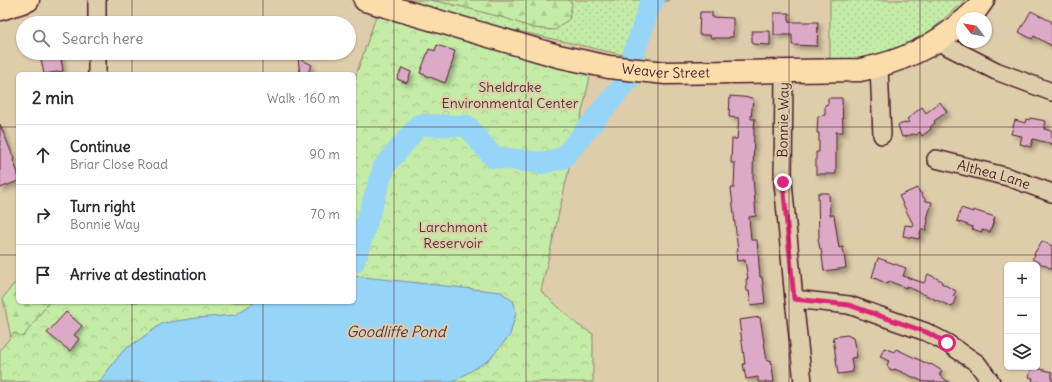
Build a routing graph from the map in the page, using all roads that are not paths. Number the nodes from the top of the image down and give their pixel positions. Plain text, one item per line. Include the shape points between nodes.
1 (28, 0) edge
2 (97, 0) edge
3 (365, 0) edge
4 (983, 0) edge
5 (0, 9) edge
6 (974, 12) edge
7 (97, 16) edge
8 (956, 27) edge
9 (937, 41) junction
10 (97, 60) edge
11 (879, 67) junction
12 (96, 72) edge
13 (784, 72) junction
14 (1052, 92) edge
15 (882, 135) dead end
16 (936, 159) dead end
17 (1052, 193) edge
18 (794, 299) junction
19 (803, 382) edge
20 (991, 382) edge

1 - 5 main road
2 - 7 street
3 - 13 main road, Weaver Street via 558,56 609,67 666,73
4 - 6 main road
8 - 9 main road, Weaver Street
9 - 11 main road, Weaver Street
9 - 14 street via 996,71
10 - 12 street
11 - 13 main road, Weaver Street
11 - 15 street
13 - 18 street, Bonnie Way via 783,182
16 - 17 street, Althea Lane via 1008,176
18 - 19 street, Bonnie Way
18 - 20 street via 849,305 926,332 977,363

